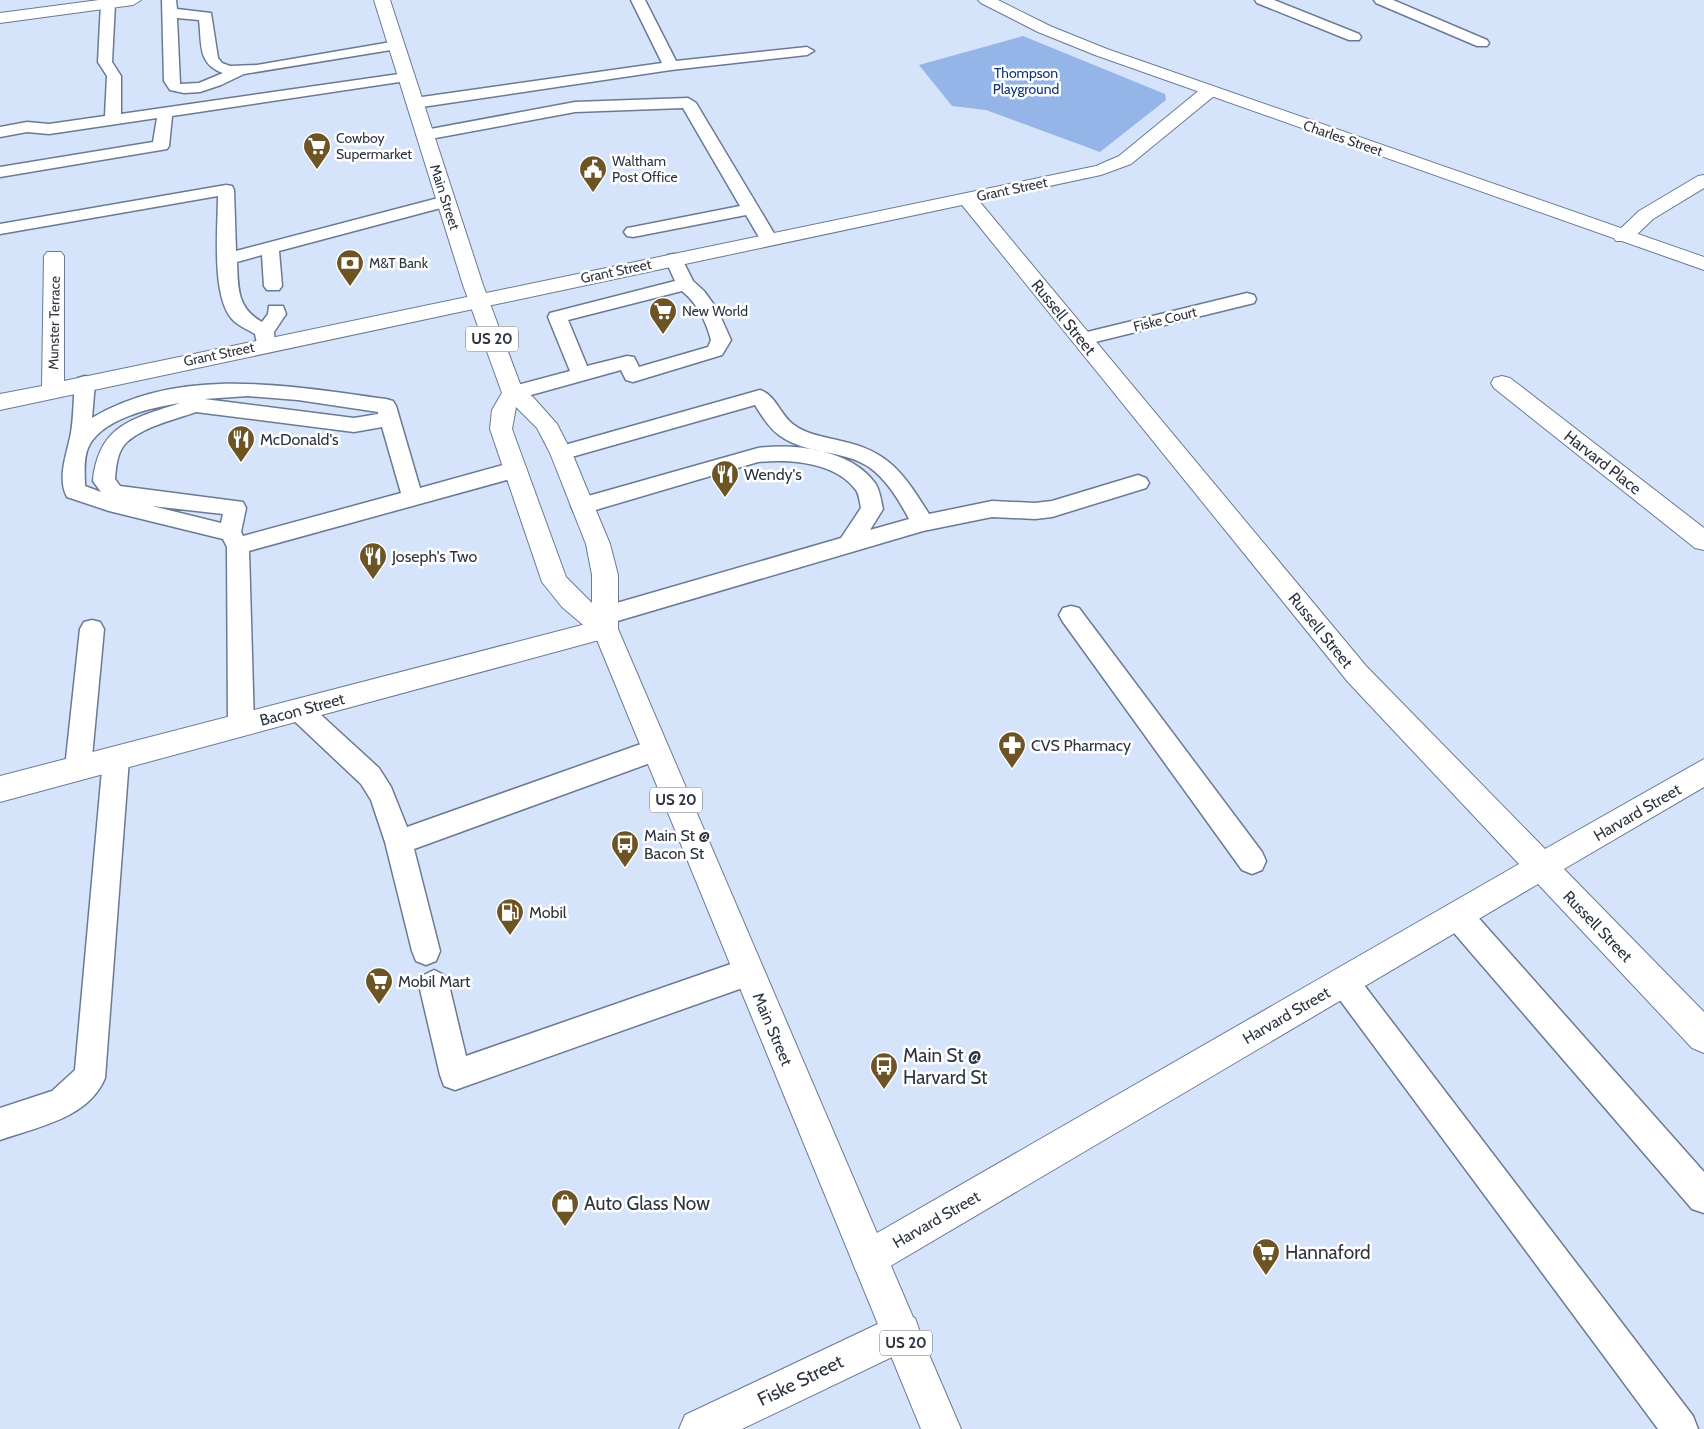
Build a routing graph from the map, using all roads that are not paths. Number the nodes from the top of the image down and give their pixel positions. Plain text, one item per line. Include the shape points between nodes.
1 (133, 0) edge
2 (382, 0) edge
3 (638, 0) edge
4 (986, 0) edge
5 (1262, 0) edge
6 (1381, 0) edge
7 (108, 3) junction
8 (169, 6) edge
9 (0, 18) edge
10 (1354, 37) dead end
11 (1482, 42) dead end
12 (397, 45) junction
13 (807, 51) dead end
14 (672, 66) junction
15 (239, 71) junction
16 (406, 77) junction
17 (1208, 92) junction
18 (415, 103) junction
19 (164, 112) junction
20 (113, 120) junction
21 (0, 132) edge
22 (425, 135) junction
23 (0, 172) edge
24 (1704, 180) edge
25 (967, 198) junction
26 (446, 200) junction
27 (752, 209) junction
28 (0, 229) edge
29 (633, 232) dead end
30 (1623, 236) junction
31 (770, 240) junction
32 (270, 249) junction
33 (54, 256) dead end
34 (228, 259) junction
35 (674, 259) junction
36 (1704, 264) edge
37 (686, 284) junction
38 (272, 286) dead end
39 (1247, 299) dead end
40 (478, 300) junction
41 (276, 310) dead end
42 (265, 338) junction
43 (1083, 340) junction
44 (581, 374) junction
45 (85, 383) junction
46 (1502, 383) dead end
47 (53, 390) junction
48 (513, 392) junction
49 (0, 402) edge
50 (390, 419) junction
51 (80, 441) junction
52 (561, 453) junction
53 (514, 470) junction
54 (1138, 483) dead end
55 (413, 499) junction
56 (582, 506) junction
57 (923, 523) junction
58 (234, 540) junction
59 (1704, 541) edge
60 (850, 544) junction
61 (1071, 615) dead end
62 (604, 622) junction
63 (92, 629) dead end
64 (299, 710) junction
65 (241, 726) junction
66 (655, 750) junction
67 (116, 759) junction
68 (78, 768) junction
69 (1704, 772) edge
70 (0, 789) edge
71 (399, 842) junction
72 (1252, 861) dead end
73 (1541, 867) junction
74 (1458, 916) junction
75 (426, 951) dead end
76 (748, 972) junction
77 (1344, 982) junction
78 (434, 984) dead end
79 (1704, 1036) edge
80 (0, 1124) edge
81 (1704, 1197) edge
82 (869, 1258) junction
83 (901, 1332) junction
84 (699, 1429) edge
85 (941, 1429) edge
86 (1680, 1429) edge

1 - 7 street
2 - 12 street, Main Street / US 20
3 - 14 lane
4 - 17 street, Charles Street via 1059,35
5 - 10 lane
6 - 11 lane
7 - 9 street
7 - 20 lane via 105,62 114,76
8 - 15 lane via 206,16 213,62 223,69
8 - 15 lane via 171,81 175,87 205,87
12 - 15 lane
12 - 16 street, Main Street / US 20
13 - 14 lane
14 - 18 lane
16 - 18 street, Main Street / US 20
16 - 19 lane
17 - 25 street, Grant Street via 1119,164
17 - 30 street, Charles Street
18 - 22 street, Main Street / US 20
19 - 20 lane
19 - 23 lane via 161,146
20 - 21 lane
22 - 26 street, Main Street / US 20
22 - 27 lane via 589,106 688,102
24 - 30 street via 1646,215
25 - 31 street, Grant Street
25 - 43 street, Russell Street
26 - 32 lane
26 - 40 street, Main Street / US 20
27 - 29 lane
27 - 31 lane
28 - 34 lane via 226,190
30 - 36 street, Charles Street
31 - 35 street, Grant Street
32 - 34 lane
32 - 38 lane
33 - 47 street, Munster Terrace
34 - 42 lane via 233,305 239,315
35 - 37 lane
35 - 40 street, Grant Street
37 - 44 lane via 557,317
37 - 44 lane via 699,296 720,333 719,346 708,355 633,375 627,362
39 - 43 lane, Fiske Court
40 - 42 street, Grant Street
40 - 48 street, Main Street / US 20
41 - 42 lane
42 - 45 street, Grant Street
43 - 73 street, Russell Street via 1357,674
44 - 48 lane
45 - 47 street, Grant Street
45 - 51 lane
46 - 59 street, Harvard Place
47 - 49 street, Grant Street
48 - 52 street, Main Street / US 20 via 546,424
48 - 53 street, Main Street / US 20 via 503,410 501,429
50 - 51 lane via 386,406 267,389 188,393 140,405 103,419
50 - 55 lane
50 - 58 lane via 354,425 194,405 148,421 118,438 106,461 104,481 114,493 235,508
51 - 58 lane via 73,464 75,491
52 - 56 street, Main Street / US 20
52 - 57 lane via 760,396 772,416 787,430 805,439 849,450 876,461 894,479
53 - 55 lane
53 - 62 street, Main Street / US 20 via 556,582 571,600
54 - 57 lane via 1052,509 992,509
55 - 58 lane
56 - 60 lane via 758,455 792,454 848,469 867,488 872,509
56 - 62 street, Main Street / US 20 via 598,544 603,566
57 - 60 lane
58 - 65 lane
60 - 62 lane
61 - 72 lane
62 - 64 street, Bacon Street
62 - 66 street, Main Street / US 20
63 - 68 lane
64 - 65 street, Bacon Street
64 - 71 lane via 370,776 382,795
65 - 67 street, Bacon Street
66 - 71 lane
66 - 76 street, Main Street / US 20
67 - 68 street, Bacon Street
67 - 80 lane via 90,1078 61,1104
68 - 70 street, Bacon Street
69 - 73 street, Harvard Street
71 - 75 lane
73 - 74 street, Harvard Street
73 - 79 street, Russell Street
74 - 77 street, Harvard Street
74 - 81 lane
76 - 78 lane via 455,1075
76 - 82 street, Main Street / US 20
77 - 82 street, Harvard Street
77 - 86 lane
82 - 83 street, Main Street / US 20
83 - 84 street, Fiske Street
83 - 85 street, Main Street / US 20

